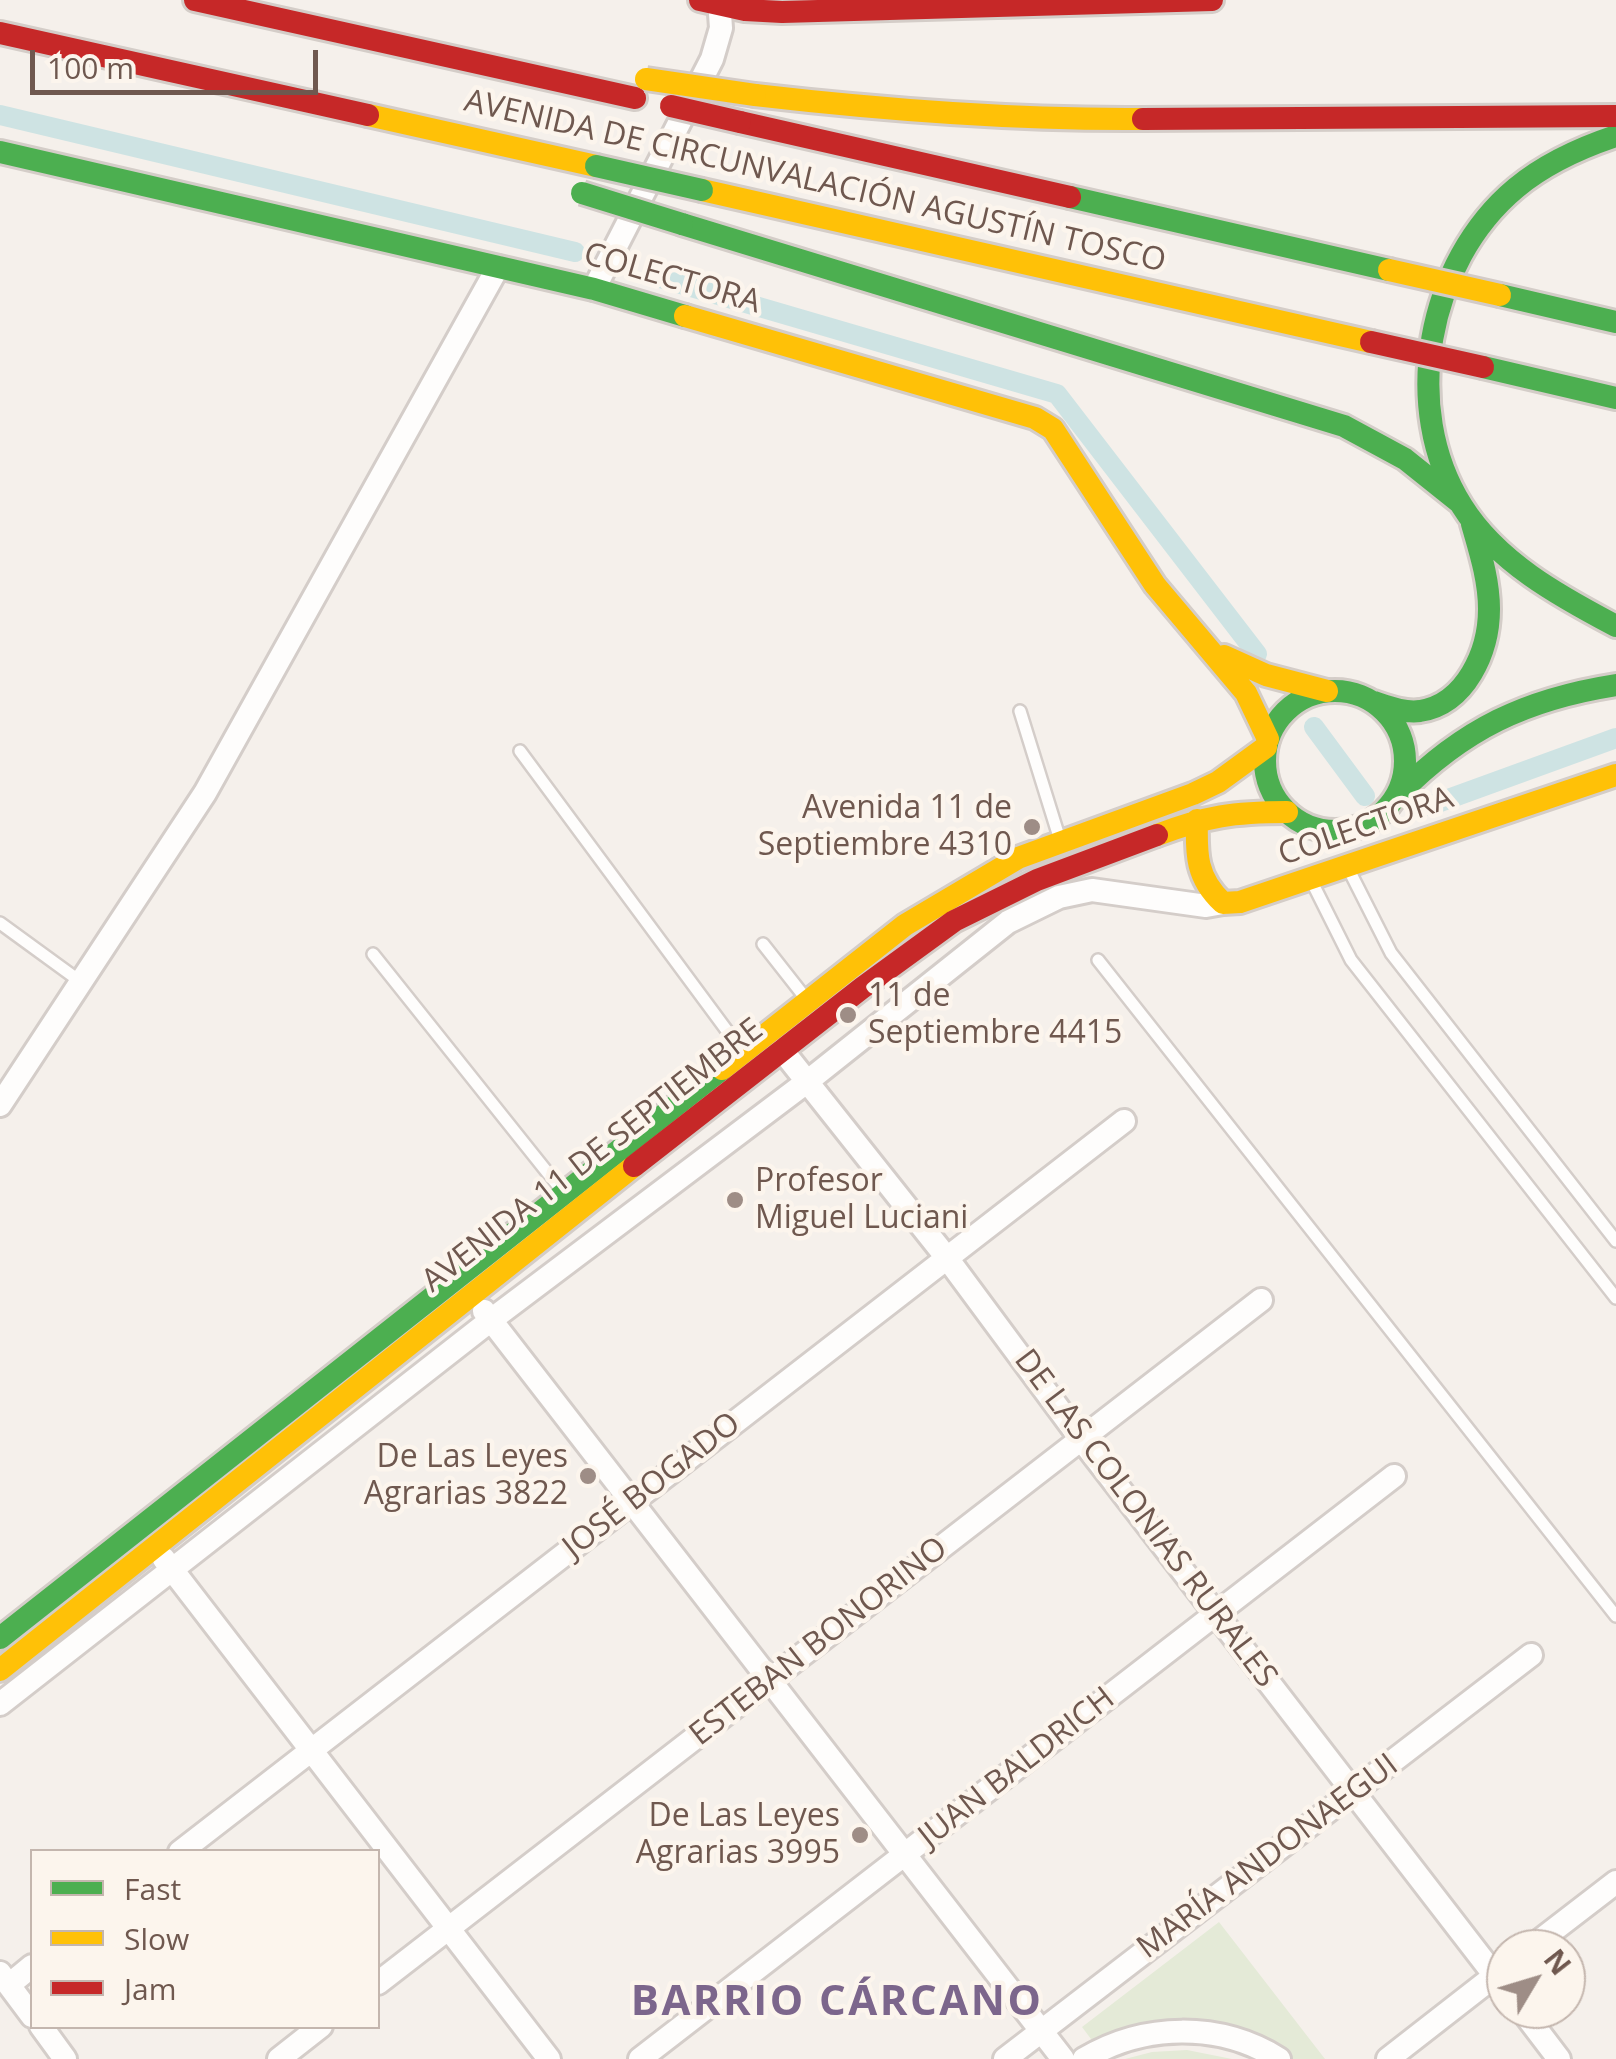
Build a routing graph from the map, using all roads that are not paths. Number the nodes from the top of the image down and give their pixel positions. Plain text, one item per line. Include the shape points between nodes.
1 (196, 0) edge
2 (273, 0) edge
3 (1212, 0) edge
4 (713, 2) edge
5 (1060, 2) edge
6 (976, 3) edge
7 (0, 32) edge
8 (640, 88) junction
9 (359, 112) junction
10 (1616, 116) edge
11 (1616, 136) edge
12 (0, 152) edge
13 (516, 172) dead end
14 (573, 190) dead end
15 (498, 267) junction
16 (594, 289) junction
17 (1616, 322) edge
18 (1616, 398) edge
19 (1464, 510) junction
20 (1616, 626) edge
21 (1212, 650) junction
22 (1616, 685) edge
23 (1327, 691) junction
24 (1373, 702) junction
25 (1020, 711) dead end
26 (1268, 743) junction
27 (520, 751) dead end
28 (1616, 775) edge
29 (1396, 796) junction
30 (1287, 812) junction
31 (1197, 820) junction
32 (1060, 840) junction
33 (1348, 868) junction
34 (1311, 880) junction
35 (1223, 902) junction
36 (0, 923) edge
37 (763, 944) dead end
38 (373, 954) dead end
39 (1098, 960) dead end
40 (82, 983) junction
41 (808, 1000) junction
42 (782, 1050) junction
43 (742, 1051) junction
44 (808, 1081) junction
45 (0, 1105) edge
46 (1124, 1121) dead end
47 (563, 1192) junction
48 (1616, 1241) edge
49 (947, 1258) junction
50 (464, 1285) junction
51 (1616, 1298) edge
52 (1260, 1300) dead end
53 (490, 1320) junction
54 (1082, 1439) junction
55 (1394, 1476) dead end
56 (632, 1502) junction
57 (147, 1537) junction
58 (172, 1568) junction
59 (1216, 1614) junction
60 (1616, 1616) edge
61 (0, 1638) edge
62 (1531, 1655) dead end
63 (0, 1670) edge
64 (770, 1680) junction
65 (0, 1704) edge
66 (311, 1750) junction
67 (1354, 1792) junction
68 (184, 1849) edge
69 (905, 1854) junction
70 (1616, 1882) edge
71 (448, 1928) junction
72 (1556, 1929) edge
73 (1486, 1958) edge
74 (30, 1967) edge
75 (4, 1979) edge
76 (380, 1981) edge
77 (1486, 1989) edge
78 (30, 2013) edge
79 (42, 2029) edge
80 (317, 2029) edge
81 (1536, 2029) edge
82 (1042, 2030) junction
83 (65, 2059) edge
84 (279, 2059) edge
85 (549, 2059) edge
86 (640, 2059) edge
87 (1004, 2059) edge
88 (1064, 2059) edge
89 (1084, 2059) edge
90 (1280, 2059) edge
91 (1388, 2059) edge
92 (1559, 2059) edge

1 - 8 main road, AVENIDA DE CIRCUNVALACIÓN AGUSTÍN TOSCO
2 - 8 main road
3 - 5 main road
4 - 6 main road via 782,12
4 - 16 street via 720,28 712,59
5 - 6 main road
7 - 9 main road, AVENIDA DE CIRCUNVALACIÓN AGUSTÍN TOSCO
8 - 10 main road, bridge via 1042,120
8 - 17 main road, AVENIDA DE CIRCUNVALACIÓN AGUSTÍN TOSCO, bridge via 740,122
9 - 13 main road
9 - 18 main road, AVENIDA DE CIRCUNVALACIÓN AGUSTÍN TOSCO, bridge
11 - 19 main road via 1548,165 1507,196 1476,232 1446,292 1430,347 1429,404 1438,454
12 - 15 main road, COLECTORA
14 - 19 main road, bridge via 1344,426 1399,453
15 - 16 main road, COLECTORA
15 - 40 street via 204,794
16 - 21 main road, COLECTORA via 1035,418 1053,430 1154,584
19 - 20 main road via 1511,560
19 - 24 main road via 1489,600 1477,665 1450,699 1429,709
21 - 23 main road, COLECTORA via 1266,675
21 - 26 main road, COLECTORA via 1246,688
22 - 29 main road via 1486,723 1446,748
23 - 24 main road
23 - 26 main road via 1290,708
24 - 29 main road via 1391,718 1405,750
25 - 32 lane
26 - 30 main road via 1268,782
26 - 32 main road, AVENIDA 11 DE SEPTIEMBRE via 1218,782
27 - 43 lane
28 - 33 main road, COLECTORA
29 - 30 main road via 1375,819 1346,831 1314,828
30 - 31 main road, AVENIDA 11 DE SEPTIEMBRE
31 - 35 main road via 1202,884
31 - 42 main road, AVENIDA 11 DE SEPTIEMBRE via 997,897 939,932
32 - 41 main road, AVENIDA 11 DE SEPTIEMBRE via 941,902
33 - 34 main road, COLECTORA
33 - 48 lane via 1391,953
34 - 35 main road, COLECTORA via 1253,900
34 - 51 lane via 1351,960
35 - 44 street via 1206,906 1092,890 1028,910
36 - 40 lane
37 - 41 lane
38 - 47 lane
39 - 60 lane
40 - 45 street
41 - 43 main road, AVENIDA 11 DE SEPTIEMBRE
42 - 44 street, DE LAS COLONIAS RURALES
42 - 50 main road, AVENIDA 11 DE SEPTIEMBRE
43 - 47 main road, AVENIDA 11 DE SEPTIEMBRE
44 - 49 street, DE LAS COLONIAS RURALES
44 - 53 street
46 - 49 street, JOSÉ BOGADO
47 - 50 main road, AVENIDA 11 DE SEPTIEMBRE
49 - 54 street, DE LAS COLONIAS RURALES
49 - 56 street, JOSÉ BOGADO
50 - 53 street
50 - 57 main road, AVENIDA 11 DE SEPTIEMBRE
52 - 54 street, ESTEBAN BONORINO
53 - 56 street
53 - 58 street
54 - 59 street, DE LAS COLONIAS RURALES
54 - 64 street, ESTEBAN BONORINO
55 - 59 street, JUAN BALDRICH
56 - 64 street
56 - 66 street, JOSÉ BOGADO
57 - 58 street
57 - 61 main road, AVENIDA 11 DE SEPTIEMBRE
57 - 63 main road, AVENIDA 11 DE SEPTIEMBRE
58 - 65 street
58 - 66 street
59 - 67 street, DE LAS COLONIAS RURALES
59 - 69 street, JUAN BALDRICH
62 - 67 street, MARÍA ANDONAEGUI
64 - 69 street
64 - 71 street, ESTEBAN BONORINO
66 - 68 street, JOSÉ BOGADO
66 - 71 street
67 - 73 street, DE LAS COLONIAS RURALES
67 - 82 street, MARÍA ANDONAEGUI
69 - 82 street
69 - 86 street, JUAN BALDRICH
70 - 72 street
71 - 76 street, ESTEBAN BONORINO
71 - 85 street
74 - 75 street
75 - 78 street
77 - 91 street
79 - 83 street
80 - 84 street
81 - 92 street
82 - 87 street, MARÍA ANDONAEGUI
82 - 88 street
89 - 90 street via 1135,2036 1171,2031 1207,2032

